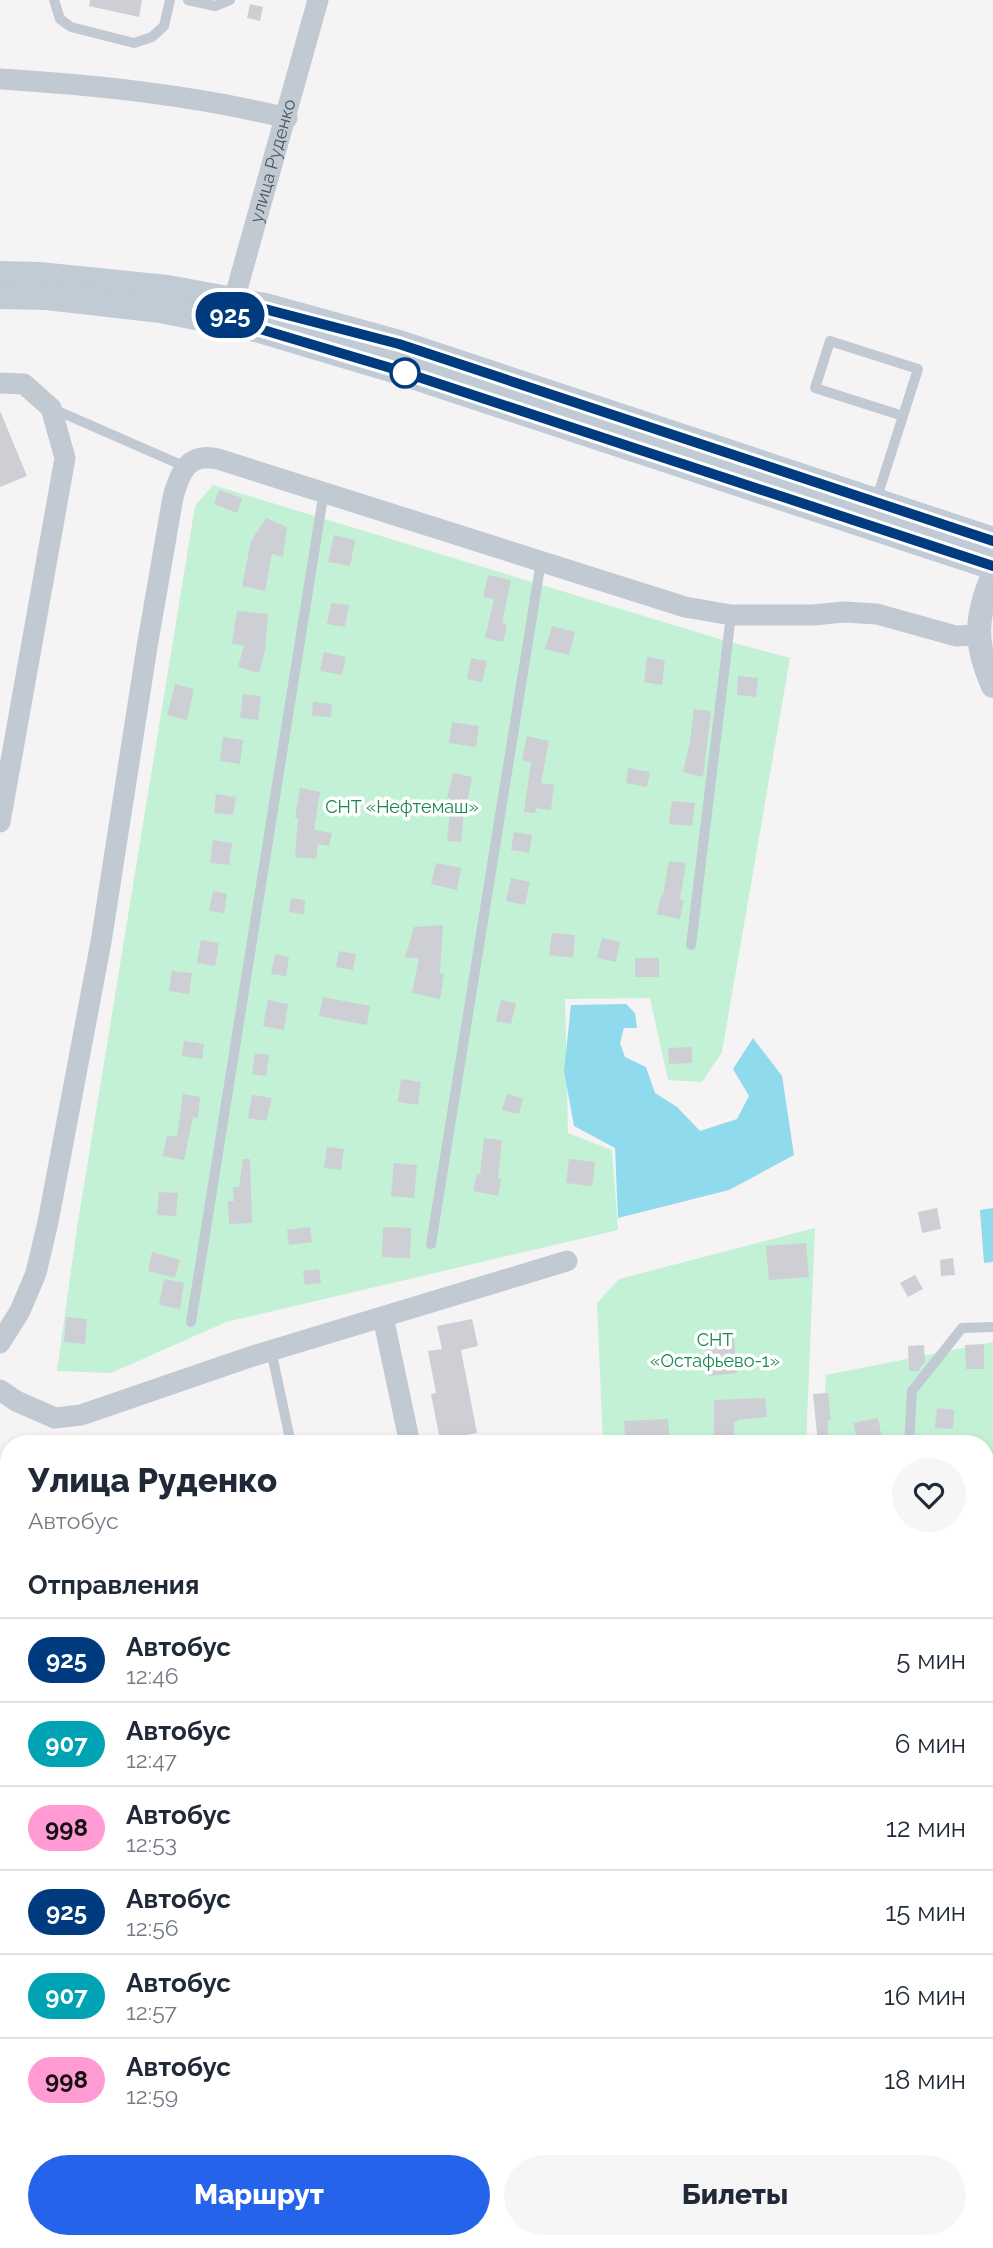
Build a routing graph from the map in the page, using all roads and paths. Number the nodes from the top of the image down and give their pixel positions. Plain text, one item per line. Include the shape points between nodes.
1 (54, 0) edge
2 (170, 0) edge
3 (188, 0) edge
4 (230, 0) edge
5 (318, 0) edge
6 (0, 79) edge
7 (287, 118) junction
8 (0, 275) edge
9 (0, 295) edge
10 (231, 312) junction
11 (0, 383) edge
12 (51, 408) junction
13 (903, 416) junction
14 (186, 467) junction
15 (324, 491) junction
16 (875, 502) junction
17 (993, 541) edge
18 (541, 561) junction
19 (993, 566) edge
20 (993, 575) edge
21 (731, 615) junction
22 (978, 635) junction
23 (993, 686) edge
24 (0, 822) edge
25 (691, 945) dead end
26 (431, 1244) dead end
27 (567, 1261) dead end
28 (383, 1317) junction
29 (191, 1322) dead end
30 (993, 1327) edge
31 (0, 1343) edge
32 (271, 1350) junction
33 (0, 1390) edge
34 (289, 1435) edge
35 (408, 1435) edge
36 (910, 1435) edge

1 - 2 lane via 57,13 71,27 134,43 152,37 164,26
3 - 4 lane via 215,6
5 - 7 street, улица Руденко
6 - 7 street via 128,90
7 - 10 street, улица Руденко
8 - 10 main road via 167,289
9 - 10 main road
10 - 16 main road via 399,344
10 - 19 main road via 260,329
11 - 12 street via 24,383
12 - 14 lane
12 - 24 street via 65,458
13 - 13 lane via 918,369 830,341 815,388
13 - 16 lane
14 - 15 street via 205,456
14 - 31 street via 173,497 101,942 47,1231 36,1273
15 - 18 street
15 - 29 lane
16 - 17 main road
18 - 21 street via 685,607
18 - 26 lane
20 - 22 street
21 - 22 street via 877,614 956,636
21 - 25 lane
22 - 23 street
27 - 28 street
28 - 32 street
28 - 35 street
30 - 36 lane via 962,1328 912,1391
32 - 33 street via 81,1415 55,1418
32 - 34 lane

